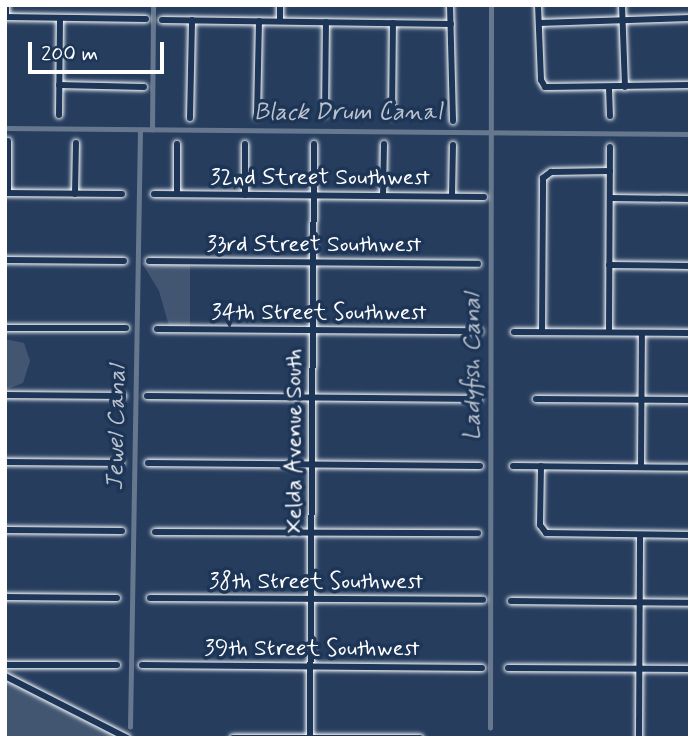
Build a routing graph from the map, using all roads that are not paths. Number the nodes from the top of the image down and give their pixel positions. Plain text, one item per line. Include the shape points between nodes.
1 (6, 5) edge
2 (280, 5) edge
3 (450, 5) edge
4 (538, 5) edge
5 (622, 5) edge
6 (6, 17) edge
7 (60, 18) junction
8 (690, 18) edge
9 (146, 19) dead end
10 (162, 20) dead end
11 (192, 20) junction
12 (623, 20) junction
13 (259, 21) junction
14 (280, 21) junction
15 (326, 22) junction
16 (393, 23) junction
17 (539, 23) junction
18 (451, 24) junction
19 (59, 85) junction
20 (690, 85) edge
21 (144, 87) dead end
22 (625, 87) junction
23 (609, 88) junction
24 (325, 114) dead end
25 (59, 115) dead end
26 (257, 116) dead end
27 (392, 116) dead end
28 (610, 116) dead end
29 (190, 118) dead end
30 (453, 121) dead end
31 (8, 141) dead end
32 (75, 143) dead end
33 (177, 144) dead end
34 (245, 144) dead end
35 (314, 144) dead end
36 (384, 144) dead end
37 (453, 145) dead end
38 (610, 147) dead end
39 (610, 172) junction
40 (7, 193) edge
41 (75, 194) junction
42 (122, 194) dead end
43 (155, 194) dead end
44 (177, 194) junction
45 (245, 195) junction
46 (314, 195) junction
47 (383, 196) junction
48 (452, 197) junction
49 (484, 197) dead end
50 (610, 198) junction
51 (690, 198) edge
52 (5, 260) edge
53 (124, 261) dead end
54 (149, 261) dead end
55 (314, 263) junction
56 (478, 264) dead end
57 (609, 265) junction
58 (690, 266) edge
59 (5, 328) edge
60 (126, 328) dead end
61 (157, 329) dead end
62 (313, 330) junction
63 (480, 331) dead end
64 (514, 331) dead end
65 (542, 332) junction
66 (609, 332) junction
67 (642, 333) junction
68 (690, 333) edge
69 (5, 395) edge
70 (123, 396) dead end
71 (148, 396) dead end
72 (313, 397) junction
73 (479, 399) dead end
74 (536, 399) dead end
75 (642, 400) junction
76 (690, 400) edge
77 (5, 462) edge
78 (121, 463) dead end
79 (148, 463) dead end
80 (312, 465) junction
81 (480, 466) dead end
82 (513, 466) dead end
83 (541, 466) junction
84 (641, 467) junction
85 (690, 468) edge
86 (5, 530) edge
87 (122, 531) dead end
88 (155, 532) dead end
89 (312, 532) junction
90 (478, 533) dead end
91 (640, 534) junction
92 (690, 535) edge
93 (5, 597) edge
94 (117, 598) dead end
95 (150, 598) dead end
96 (311, 599) junction
97 (483, 600) dead end
98 (512, 601) dead end
99 (640, 602) junction
100 (690, 603) edge
101 (5, 665) edge
102 (117, 665) dead end
103 (142, 665) dead end
104 (310, 667) junction
105 (482, 668) dead end
106 (508, 668) dead end
107 (639, 669) junction
108 (690, 669) edge
109 (5, 676) edge
110 (310, 737) edge
111 (127, 738) edge
112 (233, 738) edge
113 (420, 738) edge
114 (639, 738) edge

1 - 6 street
2 - 14 street
3 - 18 street
4 - 17 street
5 - 12 street
6 - 7 street
7 - 9 street
7 - 19 street
8 - 12 street
10 - 11 street
11 - 13 street
11 - 29 street
12 - 17 street
12 - 22 street
13 - 14 street
13 - 26 street
14 - 15 street
15 - 16 street
15 - 24 street
16 - 18 street
16 - 27 street
17 - 23 street via 545,87
18 - 30 street
19 - 21 street
19 - 25 street
20 - 22 street
22 - 23 street
23 - 28 street
31 - 40 street
32 - 41 street
33 - 44 street
34 - 45 street
35 - 46 street, Xelda Avenue South
36 - 47 street
37 - 48 street
38 - 39 street
39 - 50 street
39 - 65 street via 551,172 542,183
40 - 41 street
41 - 42 street
43 - 44 street, 32nd Street Southwest
44 - 45 street, 32nd Street Southwest
45 - 46 street, 32nd Street Southwest
46 - 47 street, 32nd Street Southwest
46 - 55 street, Xelda Avenue South
47 - 48 street, 32nd Street Southwest
48 - 49 street, 32nd Street Southwest
50 - 51 street
50 - 57 street
52 - 53 street
54 - 55 street, 33rd Street Southwest
55 - 56 street, 33rd Street Southwest
55 - 62 street, Xelda Avenue South
57 - 58 street
57 - 66 street
59 - 60 street
61 - 62 street, 34th Street Southwest
62 - 63 street, 34th Street Southwest
62 - 72 street, Xelda Avenue South
64 - 65 street
65 - 66 street
66 - 67 street
67 - 68 street
67 - 75 street
69 - 70 street
71 - 72 street
72 - 73 street
72 - 80 street, Xelda Avenue South
74 - 75 street
75 - 76 street
75 - 84 street
77 - 78 street
79 - 80 street
80 - 81 street
80 - 89 street, Xelda Avenue South
82 - 83 street
83 - 84 street
83 - 91 street via 540,525 551,534
84 - 85 street
86 - 87 street
88 - 89 street
89 - 90 street
89 - 96 street, Xelda Avenue South
91 - 92 street
91 - 99 street
93 - 94 street
95 - 96 street, 38th Street Southwest
96 - 97 street, 38th Street Southwest
96 - 104 street, Xelda Avenue South
98 - 99 street
99 - 100 street
99 - 107 street
101 - 102 street
103 - 104 street, 39th Street Southwest
104 - 105 street, 39th Street Southwest
104 - 110 street, Xelda Avenue South
106 - 107 street
107 - 108 street
107 - 114 street
109 - 111 street
110 - 112 street
110 - 113 street

